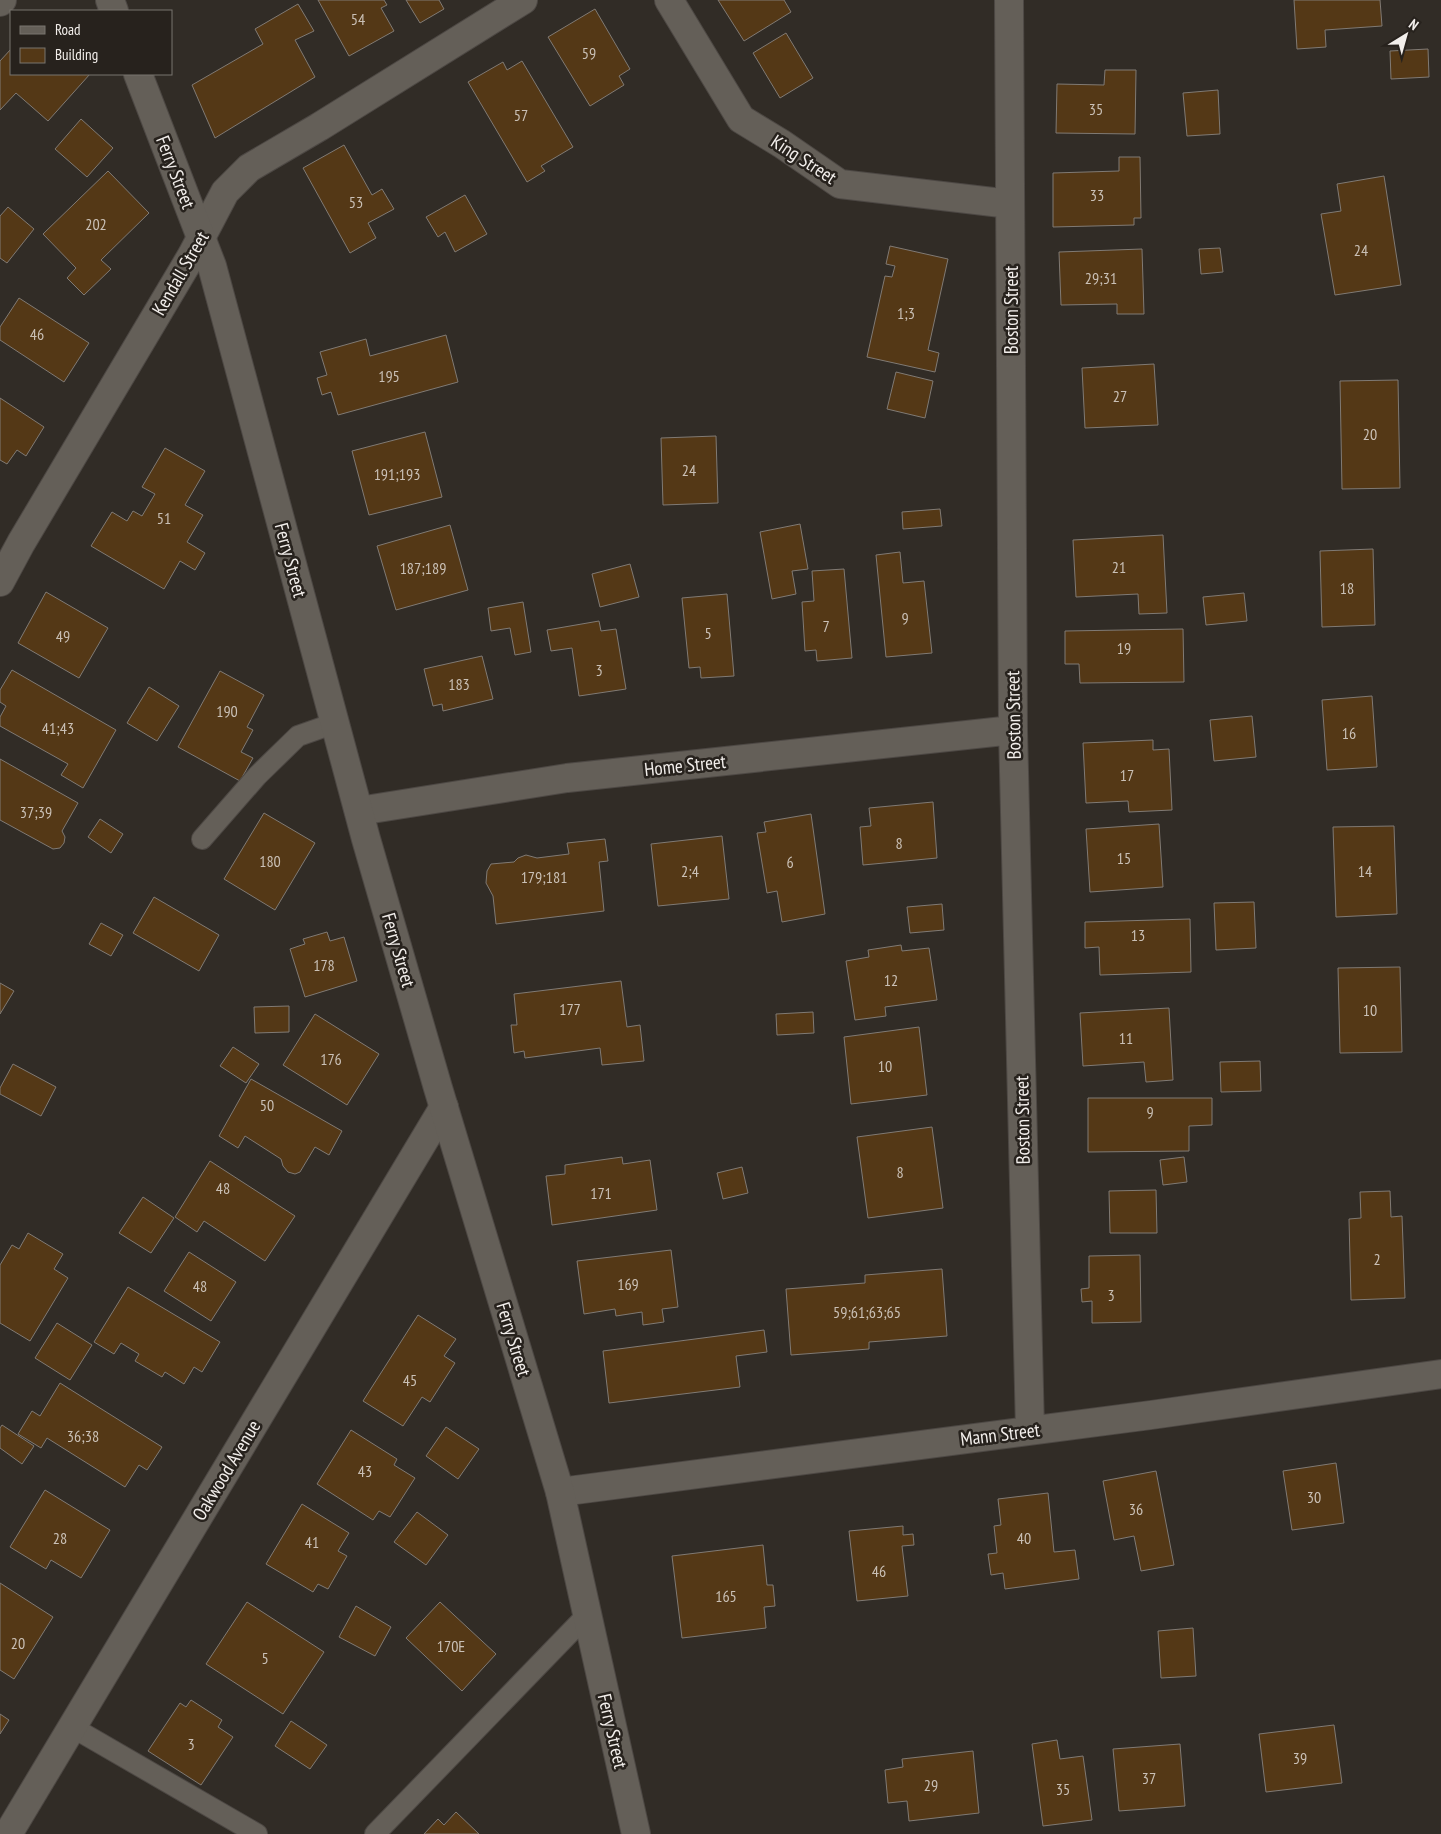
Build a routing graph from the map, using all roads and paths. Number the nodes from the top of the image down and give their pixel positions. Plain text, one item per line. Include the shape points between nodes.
1 (523, 0) edge
2 (669, 0) edge
3 (1009, 0) edge
4 (138, 75) edge
5 (1010, 204) junction
6 (201, 237) junction
7 (0, 582) edge
8 (335, 723) junction
9 (1013, 730) junction
10 (359, 811) junction
11 (202, 839) dead end
12 (444, 1106) junction
13 (1441, 1374) edge
14 (1030, 1430) junction
15 (560, 1492) junction
16 (587, 1615) junction
17 (72, 1727) junction
18 (8, 1834) edge
19 (256, 1834) edge
20 (375, 1834) edge
21 (636, 1834) edge

1 - 6 street, Kendall Street via 249,168 225,192
2 - 5 street, King Street via 741,119 840,184
3 - 5 street, Boston Street
4 - 6 street, Ferry Street
5 - 9 street, Boston Street
6 - 7 street, Kendall Street
6 - 8 street, Ferry Street
8 - 10 street, Ferry Street
8 - 11 lane via 298,736 257,776
9 - 10 street, Home Street via 567,778
9 - 14 street, Boston Street
10 - 12 street, Ferry Street
12 - 15 street, Ferry Street
12 - 17 street, Oakwood Avenue
13 - 14 street, Mann Street
14 - 15 street, Mann Street
15 - 16 street, Ferry Street
16 - 20 lane
16 - 21 street, Ferry Street
17 - 18 street, Oakwood Avenue
17 - 19 lane

